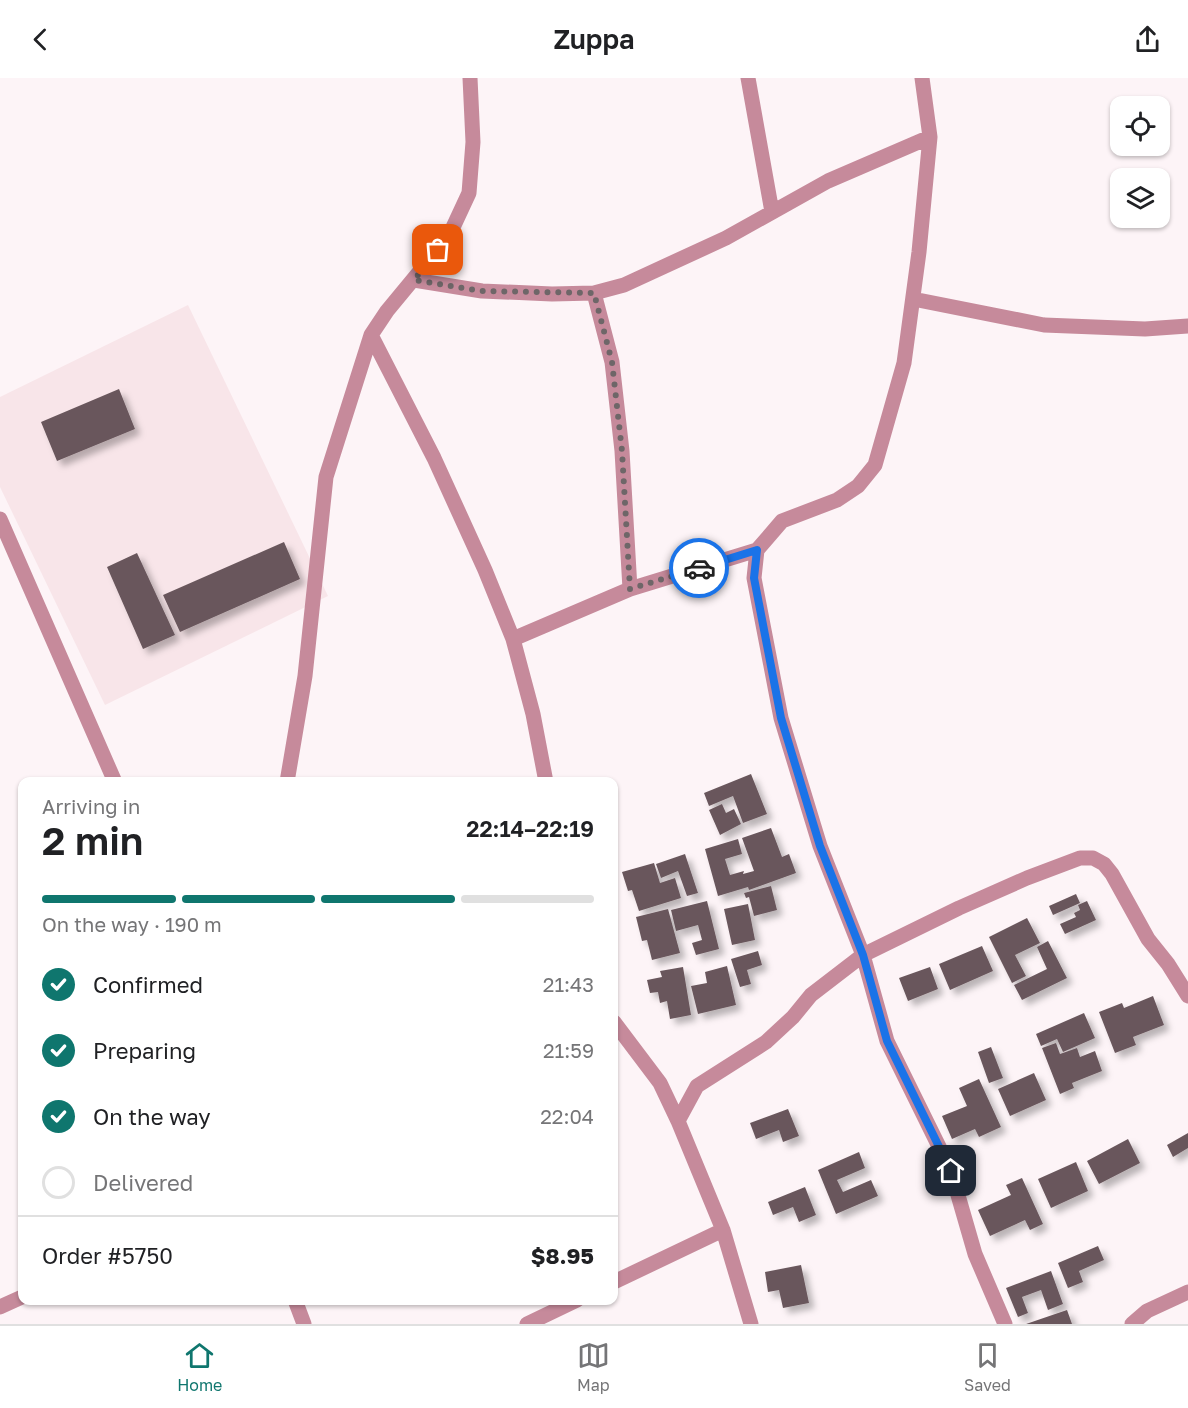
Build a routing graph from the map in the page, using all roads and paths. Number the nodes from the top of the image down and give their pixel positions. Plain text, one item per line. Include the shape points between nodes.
1 (470, 78) edge
2 (748, 78) edge
3 (922, 78) edge
4 (930, 138) junction
5 (772, 212) junction
6 (414, 280) junction
7 (594, 293) junction
8 (913, 299) junction
9 (1188, 326) edge
10 (371, 335) junction
11 (0, 519) edge
12 (757, 550) junction
13 (630, 589) junction
14 (513, 639) junction
15 (113, 777) edge
16 (288, 777) edge
17 (545, 777) edge
18 (863, 955) junction
19 (1188, 996) edge
20 (618, 1027) edge
21 (678, 1121) junction
22 (723, 1230) junction
23 (618, 1280) edge
24 (1188, 1292) edge
25 (18, 1299) edge
26 (297, 1305) edge
27 (567, 1305) edge
28 (0, 1307) edge
29 (304, 1324) edge
30 (530, 1324) edge
31 (751, 1324) edge
32 (1005, 1324) edge
33 (1132, 1324) edge

1 - 6 street via 469,193 449,236
2 - 5 street
3 - 4 street
4 - 5 street via 828,181
4 - 8 street
5 - 7 street via 624,285
6 - 7 street via 482,291
6 - 10 street
7 - 13 street via 612,362
8 - 9 street via 1044,325 1145,329
8 - 12 street via 904,363 875,465 858,486 837,500 782,521
10 - 14 street via 434,458
10 - 16 street via 326,477 305,676
11 - 15 street
12 - 13 street
12 - 18 street via 754,578 781,718 820,846
13 - 14 street
14 - 17 street
18 - 19 street via 1027,878 1080,858 1093,858 1112,874 1148,939
18 - 21 street via 812,995 766,1042 697,1086
18 - 32 street via 887,1041 951,1171 975,1254
20 - 21 street via 660,1083
21 - 22 street
22 - 23 street
22 - 31 street
24 - 33 street via 1147,1311
25 - 28 street
26 - 29 street
27 - 30 street

